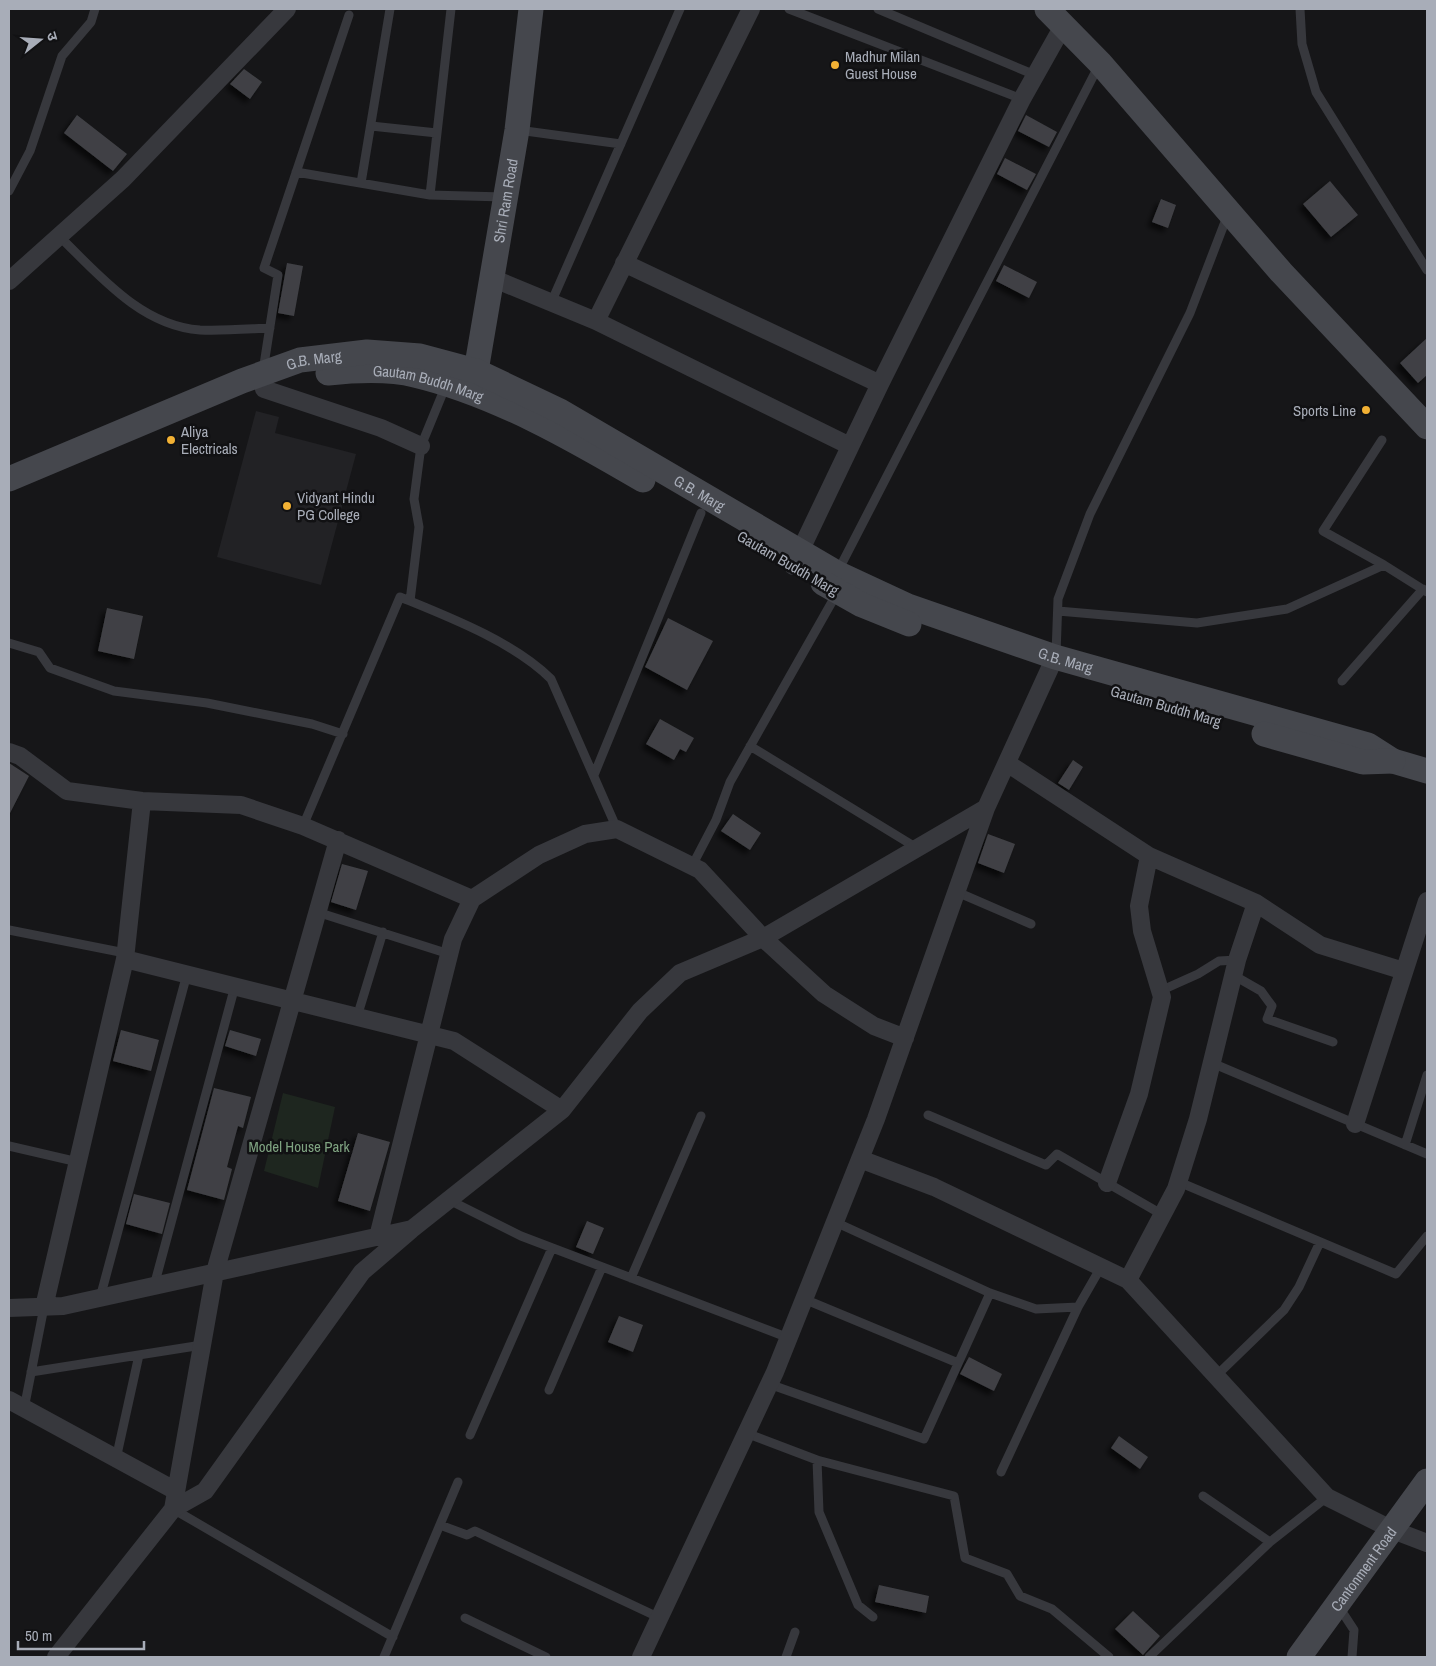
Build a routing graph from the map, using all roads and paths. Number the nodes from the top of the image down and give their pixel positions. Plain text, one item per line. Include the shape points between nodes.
1 (94, 9) edge
2 (287, 9) edge
3 (390, 9) edge
4 (452, 9) edge
5 (532, 9) edge
6 (680, 9) edge
7 (751, 9) edge
8 (789, 9) edge
9 (878, 9) edge
10 (1300, 9) edge
11 (349, 16) dead end
12 (1055, 18) edge
13 (1100, 63) junction
14 (1035, 75) junction
15 (1022, 98) junction
16 (371, 126) junction
17 (517, 130) junction
18 (437, 133) junction
19 (621, 144) junction
20 (296, 172) junction
21 (361, 183) junction
22 (9, 191) edge
23 (430, 195) junction
24 (505, 197) junction
25 (1229, 214) junction
26 (59, 236) junction
27 (624, 263) junction
28 (1427, 270) edge
29 (492, 278) junction
30 (9, 281) edge
31 (551, 303) junction
32 (596, 321) junction
33 (270, 328) junction
34 (263, 381) junction
35 (464, 382) junction
36 (880, 384) junction
37 (1427, 427) edge
38 (1382, 440) dead end
39 (421, 446) junction
40 (850, 446) junction
41 (9, 478) edge
42 (9, 496) edge
43 (701, 513) junction
44 (796, 559) junction
45 (1384, 565) junction
46 (837, 582) junction
47 (1425, 591) edge
48 (410, 601) junction
49 (1058, 611) junction
50 (9, 643) edge
51 (1052, 664) junction
52 (1342, 681) dead end
53 (343, 734) junction
54 (750, 746) junction
55 (9, 752) edge
56 (1007, 763) junction
57 (1427, 771) edge
58 (594, 775) junction
59 (142, 801) junction
60 (986, 808) junction
61 (303, 826) junction
62 (617, 829) junction
63 (338, 840) junction
64 (917, 848) junction
65 (1149, 856) junction
66 (692, 866) junction
67 (957, 892) junction
68 (472, 899) junction
69 (1427, 901) edge
70 (1256, 903) junction
71 (317, 912) junction
72 (1031, 924) dead end
73 (9, 930) edge
74 (383, 932) junction
75 (763, 938) junction
76 (449, 954) junction
77 (125, 956) junction
78 (1236, 967) junction
79 (1404, 971) junction
80 (187, 974) junction
81 (234, 986) junction
82 (1160, 991) junction
83 (292, 1001) junction
84 (356, 1017) junction
85 (429, 1035) junction
86 (905, 1038) junction
87 (1333, 1042) dead end
88 (1212, 1063) junction
89 (1427, 1075) edge
90 (562, 1110) junction
91 (928, 1115) dead end
92 (701, 1116) dead end
93 (1355, 1124) junction
94 (1405, 1145) junction
95 (9, 1146) edge
96 (1427, 1154) edge
97 (860, 1159) junction
98 (78, 1162) junction
99 (1107, 1182) junction
100 (1179, 1182) junction
101 (449, 1200) junction
102 (1163, 1215) junction
103 (835, 1222) junction
104 (412, 1229) junction
105 (1427, 1236) edge
106 (378, 1237) junction
107 (1320, 1242) junction
108 (552, 1248) junction
109 (602, 1267) junction
110 (1101, 1267) junction
111 (215, 1272) junction
112 (631, 1278) junction
113 (1128, 1280) junction
114 (154, 1286) junction
115 (990, 1293) junction
116 (100, 1298) junction
117 (804, 1299) junction
118 (44, 1307) junction
119 (1078, 1307) junction
120 (9, 1308) edge
121 (789, 1338) junction
122 (202, 1345) junction
123 (140, 1355) junction
124 (958, 1363) junction
125 (31, 1372) junction
126 (1216, 1376) junction
127 (769, 1384) junction
128 (549, 1390) dead end
129 (16, 1405) edge
130 (746, 1433) junction
131 (470, 1435) dead end
132 (116, 1459) junction
133 (817, 1460) junction
134 (1001, 1472) dead end
135 (1427, 1481) edge
136 (458, 1482) dead end
137 (176, 1491) junction
138 (1203, 1496) dead end
139 (1327, 1497) junction
140 (173, 1509) junction
141 (440, 1525) junction
142 (1393, 1530) junction
143 (1270, 1542) junction
144 (1427, 1543) edge
145 (1338, 1605) junction
146 (872, 1617) dead end
147 (465, 1618) dead end
148 (660, 1618) junction
149 (795, 1632) dead end
150 (393, 1637) junction
151 (56, 1657) edge
152 (384, 1657) edge
153 (546, 1657) edge
154 (641, 1657) edge
155 (786, 1657) edge
156 (1109, 1657) edge
157 (1149, 1657) edge
158 (1299, 1657) edge
159 (1352, 1657) edge

1 - 22 lane via 90,22 62,56 30,151
2 - 26 street via 124,179
3 - 16 lane
4 - 18 lane
5 - 17 street, Shri Ram Road
6 - 19 lane
7 - 27 street
8 - 15 lane
9 - 14 lane
10 - 28 lane via 1302,44 1316,92
11 - 20 lane
12 - 13 street
12 - 14 street
13 - 25 street
13 - 46 lane
14 - 15 street
15 - 36 street
16 - 18 lane
16 - 21 lane
17 - 19 lane
17 - 24 street, Shri Ram Road
18 - 23 lane
19 - 31 lane
20 - 21 lane
20 - 33 lane via 264,268 278,275
21 - 23 lane
23 - 24 lane
24 - 29 street, Shri Ram Road
25 - 37 street
25 - 49 lane via 1190,314 1090,514 1058,599
26 - 30 street
26 - 33 lane via 119,295 161,320 199,330
27 - 32 street
27 - 36 street
29 - 31 street
29 - 35 street, Shri Ram Road
31 - 32 street
32 - 40 street
33 - 34 lane
34 - 35 street, Gautam Buddh Marg via 358,369
34 - 35 street, G.B. Marg via 300,360 367,352 420,356
34 - 39 street
34 - 41 street, G.B. Marg
34 - 42 street, Gautam Buddh Marg
35 - 39 lane
35 - 43 street, Gautam Buddh Marg via 578,441
35 - 44 street, G.B. Marg via 560,410
36 - 40 street
38 - 45 lane via 1323,531
39 - 48 lane via 414,499 419,527
40 - 44 street
43 - 44 street, Gautam Buddh Marg
43 - 58 lane
44 - 46 street, G.B. Marg
45 - 47 lane
45 - 49 lane via 1287,609 1197,623
46 - 51 street, G.B. Marg via 908,606
46 - 54 lane
47 - 52 lane
48 - 53 lane via 400,597
48 - 58 lane via 446,615 534,661 551,679
49 - 51 lane
50 - 53 lane via 39,652 50,668 114,691 207,703 312,724
51 - 56 street
51 - 57 street, G.B. Marg via 1368,745 1393,761
53 - 61 lane
54 - 64 lane
54 - 66 lane
55 - 59 street via 20,756 67,791
56 - 60 street
56 - 65 street
58 - 62 lane
59 - 61 street via 241,805
59 - 77 street
60 - 64 street
60 - 67 street
61 - 63 street
62 - 66 street
62 - 68 street via 585,834 539,855
63 - 68 street
63 - 71 street
64 - 75 street
65 - 70 street
65 - 82 street via 1138,906
66 - 75 street via 700,870
67 - 72 lane
67 - 86 street
68 - 76 street
69 - 79 street
70 - 78 street
70 - 79 street via 1320,945
71 - 74 lane
71 - 83 street
73 - 77 lane
74 - 76 lane
74 - 84 lane
75 - 86 street via 824,994 874,1026
75 - 90 street via 680,973 640,1011
76 - 85 street
77 - 80 street
77 - 98 street
78 - 82 lane via 1219,961
78 - 87 lane via 1262,991 1272,1006 1267,1019
78 - 88 street
79 - 93 street
80 - 81 street
80 - 116 lane
81 - 83 street
81 - 114 lane
82 - 99 street via 1160,1013 1139,1094
83 - 84 street
83 - 111 street
84 - 85 street
85 - 90 street via 454,1041
85 - 106 street
86 - 97 street
88 - 93 lane
88 - 100 street
89 - 94 lane
90 - 101 street
91 - 99 lane via 1046,1165 1057,1154
92 - 112 lane
93 - 94 lane
94 - 96 lane
95 - 98 lane
97 - 103 street
97 - 110 street via 934,1187
98 - 118 street
99 - 102 lane
100 - 102 street
100 - 107 lane
101 - 104 street
101 - 108 lane
102 - 113 street
103 - 115 lane
103 - 117 street
104 - 106 street
104 - 140 street via 362,1272 205,1491
105 - 107 lane via 1396,1274
106 - 111 street
107 - 126 lane via 1299,1288 1284,1310
108 - 109 lane
108 - 131 lane
109 - 112 lane
109 - 128 lane
110 - 113 street
110 - 119 lane
111 - 114 street
111 - 122 street
112 - 121 lane
113 - 126 street
114 - 116 street
115 - 119 lane via 1036,1309
115 - 124 lane
116 - 118 street
117 - 121 street
117 - 124 lane
118 - 120 street
118 - 125 lane
119 - 134 lane
121 - 127 street
122 - 123 lane
122 - 137 street
123 - 125 lane
123 - 132 lane
124 - 127 lane via 924,1439
125 - 129 lane
126 - 139 street
127 - 130 street
129 - 132 street
130 - 133 lane
130 - 148 street
132 - 137 street
133 - 146 lane via 818,1512 858,1605
133 - 156 lane via 954,1496 965,1558 1006,1574 1020,1596 1052,1609
135 - 142 street, Cantonment Road
136 - 141 lane
137 - 140 street
138 - 143 lane
139 - 142 street
139 - 143 lane
140 - 150 lane
140 - 151 street
141 - 148 lane via 467,1536 475,1531
141 - 150 lane
142 - 144 street
142 - 145 street, Cantonment Road
143 - 157 lane
145 - 158 street, Cantonment Road
145 - 159 lane via 1354,1630
147 - 153 lane
148 - 154 street
149 - 155 lane
150 - 152 lane

